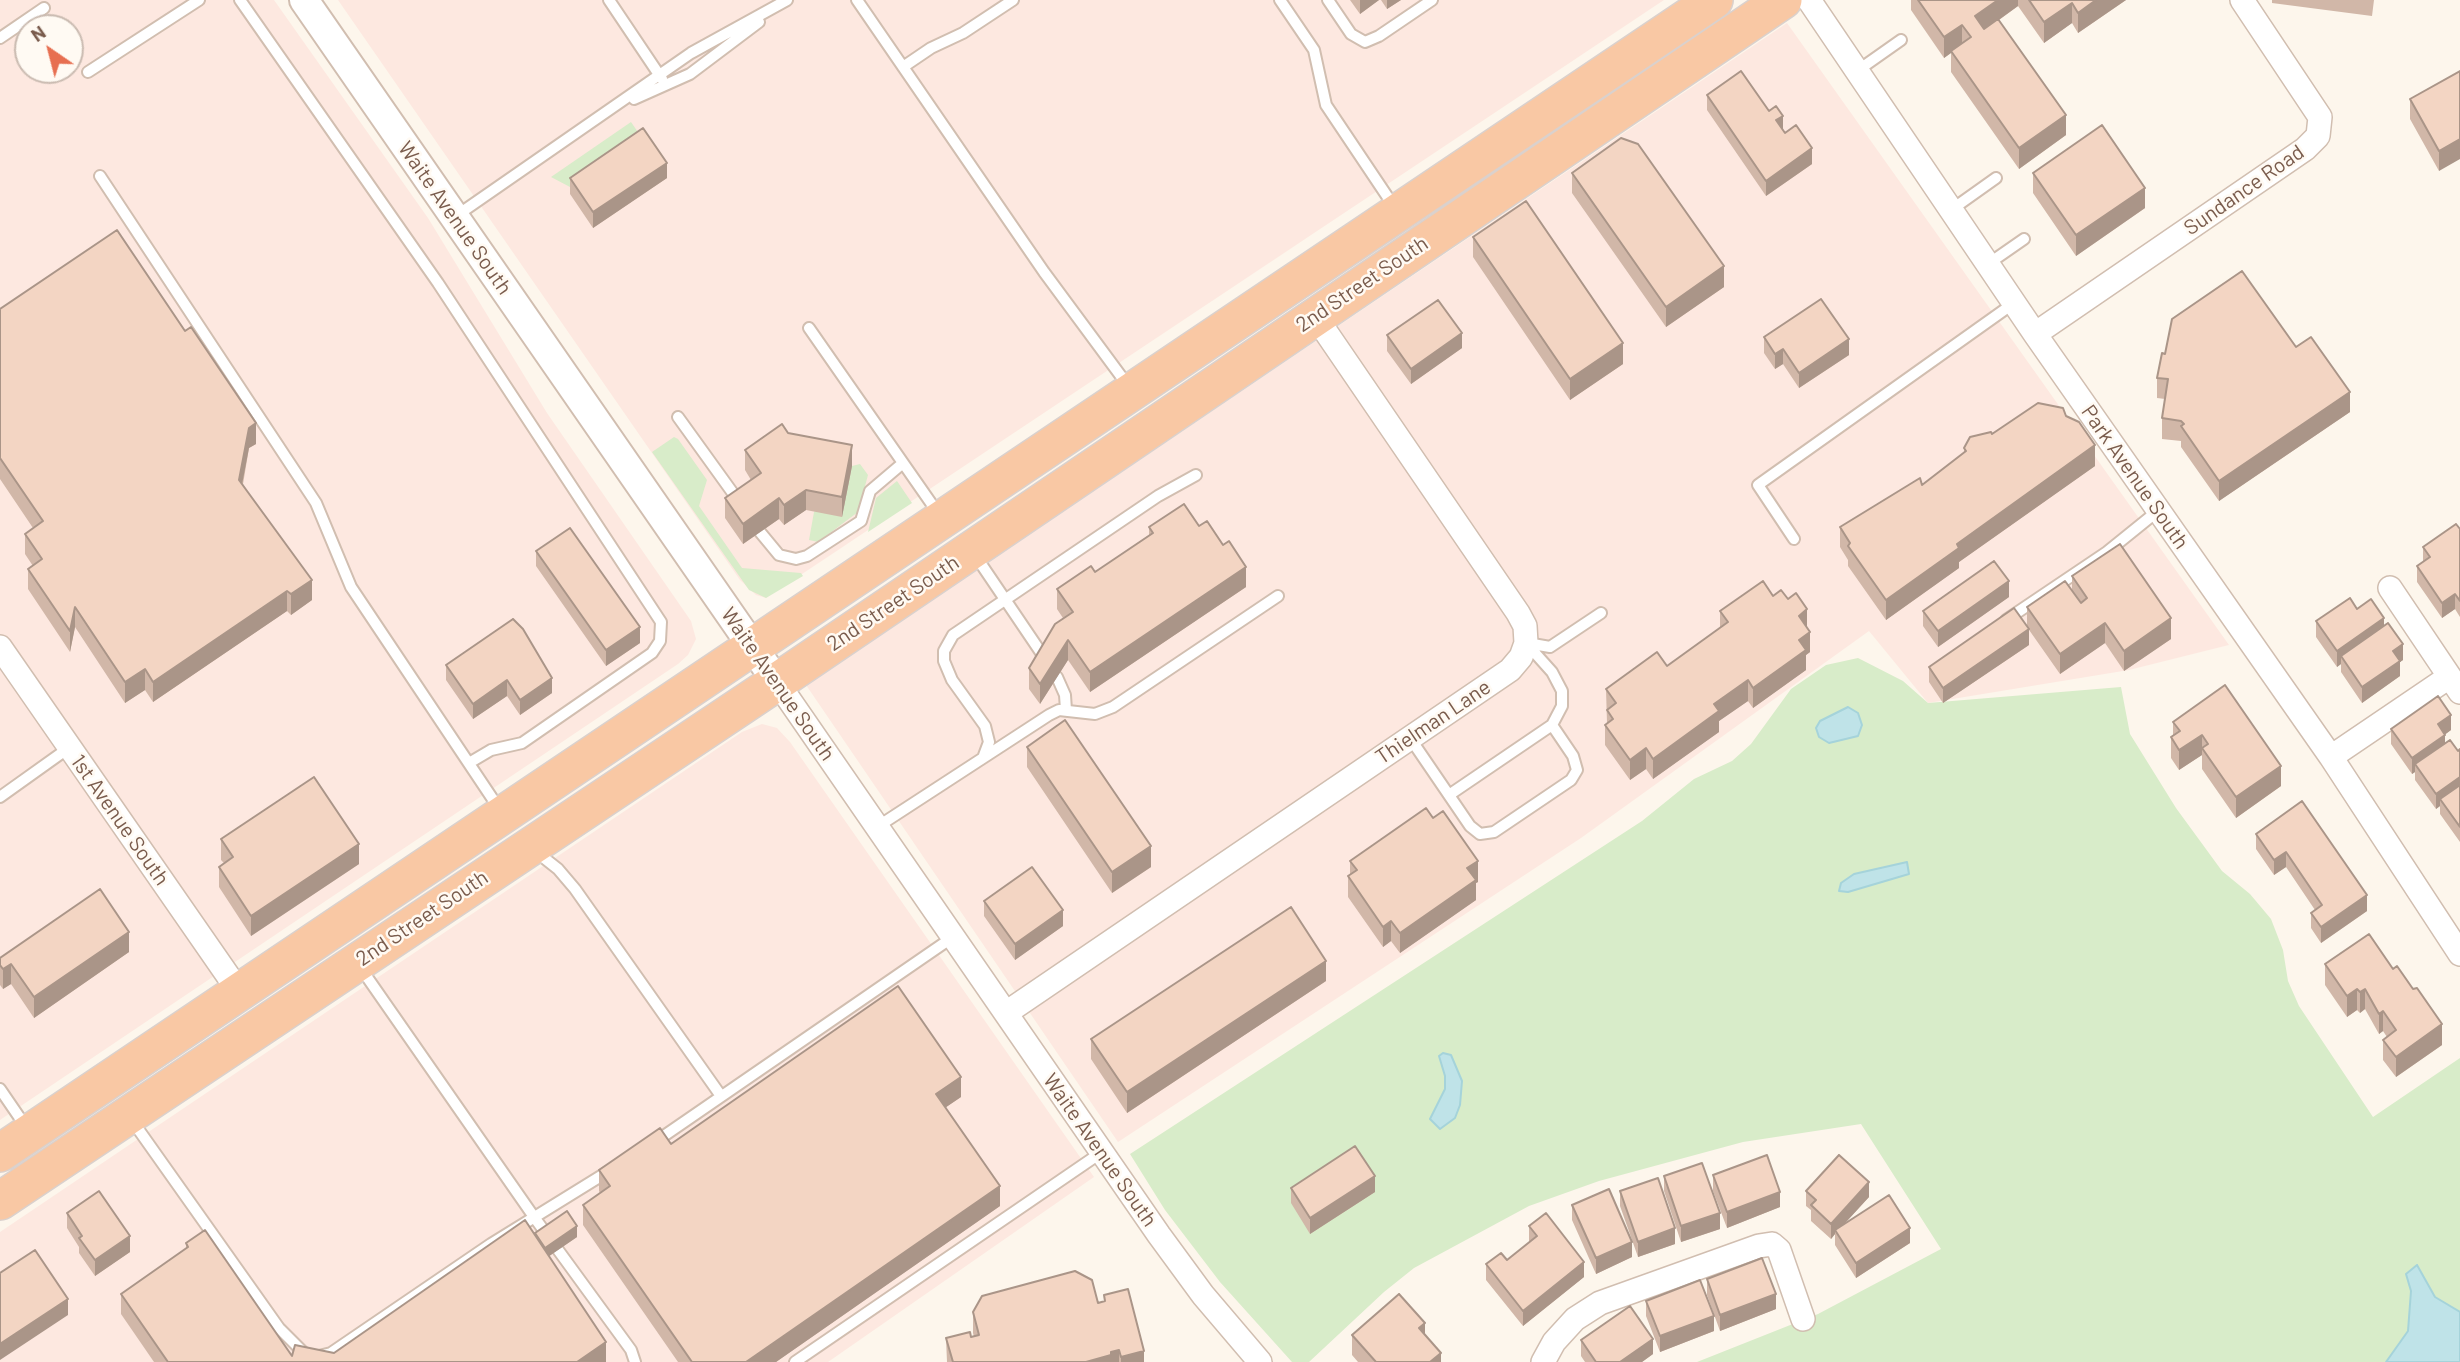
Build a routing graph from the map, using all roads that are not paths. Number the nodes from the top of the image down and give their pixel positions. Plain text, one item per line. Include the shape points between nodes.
1 (199, 0) edge
2 (240, 0) edge
3 (304, 0) edge
4 (609, 0) edge
5 (787, 0) edge
6 (857, 0) edge
7 (1013, 0) edge
8 (1281, 0) edge
9 (1328, 0) edge
10 (1432, 0) edge
11 (1714, 0) edge
12 (1783, 0) edge
13 (1810, 0) edge
14 (2242, 0) edge
15 (44, 8) dead end
16 (0, 38) edge
17 (1901, 40) dead end
18 (903, 66) junction
19 (1857, 71) junction
20 (88, 72) dead end
21 (659, 74) junction
22 (667, 86) junction
23 (624, 102) junction
24 (100, 176) dead end
25 (1996, 178) dead end
26 (1951, 210) junction
27 (1398, 213) junction
28 (454, 217) junction
29 (2024, 239) dead end
30 (1988, 264) junction
31 (2014, 303) junction
32 (1315, 316) junction
33 (810, 328) dead end
34 (2035, 334) junction
35 (1132, 392) junction
36 (678, 417) dead end
37 (903, 463) junction
38 (1196, 475) dead end
39 (742, 506) edge
40 (2159, 510) junction
41 (942, 519) junction
42 (760, 532) edge
43 (1794, 539) dead end
44 (971, 550) junction
45 (2390, 588) dead end
46 (1278, 596) dead end
47 (1004, 600) junction
48 (1601, 613) dead end
49 (1992, 630) edge
50 (1526, 643) junction
51 (752, 646) junction
52 (0, 647) edge
53 (1046, 660) edge
54 (1057, 677) edge
55 (777, 682) junction
56 (2455, 684) edge
57 (1066, 710) junction
58 (1552, 725) junction
59 (1410, 738) junction
60 (70, 747) junction
61 (2331, 757) junction
62 (982, 760) junction
63 (469, 763) junction
64 (1448, 795) junction
65 (0, 797) edge
66 (503, 815) junction
67 (877, 827) junction
68 (529, 846) junction
69 (953, 937) junction
70 (2460, 954) edge
71 (356, 962) junction
72 (240, 993) junction
73 (1006, 1013) junction
74 (0, 1089) edge
75 (721, 1096) junction
76 (128, 1115) junction
77 (30, 1133) junction
78 (643, 1149) edge
79 (1102, 1152) junction
80 (0, 1153) edge
81 (622, 1162) edge
82 (0, 1201) edge
83 (534, 1217) junction
84 (1803, 1320) dead end
85 (635, 1362) edge
86 (795, 1362) edge
87 (1260, 1362) edge
88 (1543, 1362) edge

1 - 20 lane
2 - 63 lane via 438,283 661,622 660,641 652,653 522,743 491,750
3 - 28 street, Waite Avenue South
4 - 21 lane
5 - 21 lane
5 - 22 lane via 713,58
6 - 18 lane
7 - 18 lane
8 - 27 lane via 1314,50 1326,105
9 - 10 lane via 1352,34 1365,42
11 - 27 highway, 2nd Street South
12 - 32 highway, 2nd Street South
13 - 19 street, Park Avenue South
14 - 34 street, Sundance Road via 2320,117 2318,136
15 - 16 lane
17 - 19 lane
18 - 35 lane
19 - 26 street, Park Avenue South
21 - 22 lane
21 - 23 lane
22 - 23 lane
23 - 28 lane
24 - 63 lane via 316,503 351,587
25 - 26 lane
26 - 30 street, Park Avenue South
27 - 35 highway, 2nd Street South
28 - 51 street, Waite Avenue South
29 - 30 lane
30 - 31 street, Park Avenue South
31 - 34 street, Park Avenue South
31 - 43 lane via 1758,485
32 - 44 highway, 2nd Street South
32 - 50 street via 1518,613
33 - 37 lane
34 - 40 street, Park Avenue South
35 - 41 highway, 2nd Street South
36 - 39 lane
37 - 41 lane
37 - 42 lane via 870,491 861,521 807,556 779,555
38 - 47 lane
40 - 49 lane via 2107,552
40 - 61 street, Park Avenue South
41 - 51 highway, 2nd Street South
44 - 47 lane
44 - 55 highway, 2nd Street South
45 - 56 street
46 - 57 lane via 1104,713
47 - 53 lane
47 - 62 lane via 953,635 944,651 947,671 988,734
48 - 50 lane via 1550,646
50 - 58 lane via 1562,691 1562,706
50 - 59 street, Thielman Lane via 1510,670
51 - 55 street, Waite Avenue South
51 - 66 highway, 2nd Street South
52 - 60 street, 1st Avenue South
54 - 57 lane
55 - 67 street, Waite Avenue South
55 - 68 highway, 2nd Street South
56 - 61 street
57 - 62 lane via 1049,715
58 - 64 lane
58 - 64 lane via 1577,769 1571,780 1494,832 1480,834 1470,826
59 - 64 lane
59 - 73 street, Thielman Lane
60 - 65 lane
60 - 72 street, 1st Avenue South
61 - 70 street, Park Avenue South
62 - 67 lane
63 - 66 lane
66 - 72 highway, 2nd Street South
67 - 69 street, Waite Avenue South
68 - 71 highway, 2nd Street South
68 - 75 lane via 575,889
69 - 73 street, Waite Avenue South
69 - 75 lane
71 - 76 highway, 2nd Street South
71 - 83 lane
72 - 77 highway, 2nd Street South
73 - 79 street, Waite Avenue South
74 - 77 lane
75 - 78 lane
76 - 82 highway, 2nd Street South
76 - 83 lane via 279,1328 304,1353 331,1353
77 - 80 highway, 2nd Street South
79 - 86 lane
79 - 87 street, Waite Avenue South via 1203,1295
81 - 83 lane
83 - 85 lane via 631,1350
84 - 88 street via 1779,1250 1772,1244 1759,1246 1600,1303 1576,1319

